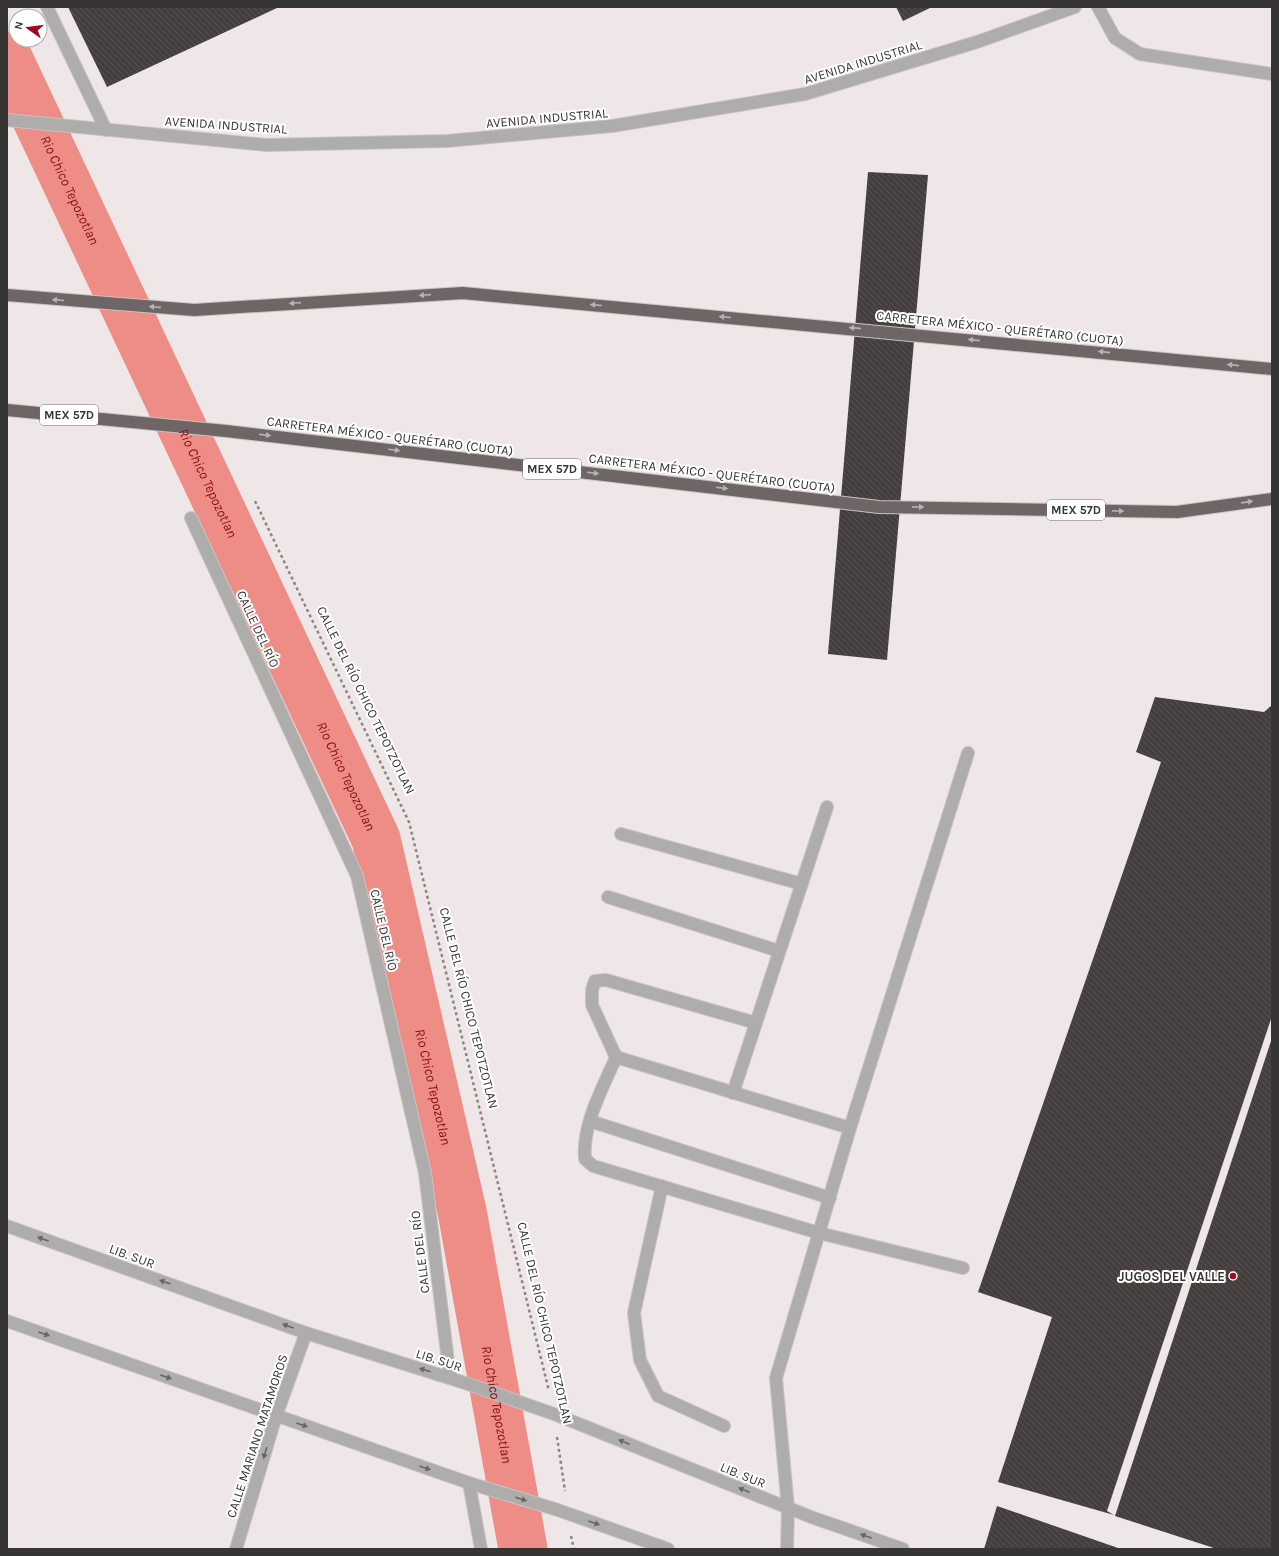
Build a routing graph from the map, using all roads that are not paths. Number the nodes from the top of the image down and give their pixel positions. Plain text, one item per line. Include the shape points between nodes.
1 (47, 7) edge
2 (1075, 7) edge
3 (1098, 7) edge
4 (1272, 74) edge
5 (7, 120) edge
6 (106, 130) junction
7 (7, 296) edge
8 (1272, 369) edge
9 (7, 410) edge
10 (1272, 499) edge
11 (191, 518) dead end
12 (968, 753) dead end
13 (827, 807) dead end
14 (621, 834) dead end
15 (802, 884) junction
16 (608, 897) dead end
17 (779, 951) junction
18 (756, 1023) junction
19 (616, 1057) junction
20 (733, 1093) junction
21 (590, 1121) junction
22 (850, 1128) junction
23 (662, 1186) junction
24 (830, 1198) junction
25 (7, 1226) edge
26 (819, 1234) junction
27 (963, 1268) dead end
28 (7, 1321) edge
29 (306, 1333) junction
30 (450, 1378) junction
31 (276, 1416) junction
32 (724, 1426) dead end
33 (469, 1483) junction
34 (788, 1508) junction
35 (236, 1549) edge
36 (481, 1549) edge
37 (668, 1549) edge
38 (787, 1549) edge
39 (903, 1549) edge

1 - 6 street
2 - 6 street, AVENIDA INDUSTRIAL via 977,42 805,94 612,126 447,141 266,145
3 - 4 street via 1115,38 1140,54
5 - 6 street, AVENIDA INDUSTRIAL
8 -> 7 highway, CARRETERA MÉXICO - QUERÉTARO (CUOTA) via 463,293 194,310
9 -> 10 highway, CARRETERA MÉXICO - QUERÉTARO (CUOTA) / MEX 57D via 226,431 879,507 1176,512
11 - 30 street, CALLE DEL RÍO via 357,876 425,1173
12 - 22 street
13 - 15 street
14 - 15 street
15 - 17 street
16 - 17 street
17 - 18 street
18 - 19 street via 606,980 595,981 592,1005
18 - 20 street
19 - 20 street
19 - 21 street
20 - 22 street
21 - 23 street via 584,1149 585,1159 593,1166
21 - 24 street
22 - 24 street
23 - 26 street
23 - 32 street via 634,1313 640,1360 658,1396
24 - 26 street
29 -> 25 street, LIB. SUR
26 - 27 street
26 - 34 street via 776,1378
28 -> 31 street
30 -> 29 street, LIB. SUR
29 - 31 street, CALLE MARIANO MATAMOROS
34 -> 30 street, LIB. SUR via 554,1414
31 -> 33 street
31 -> 35 street, CALLE MARIANO MATAMOROS
33 - 36 street
33 -> 37 street via 563,1512
34 - 38 street
39 -> 34 street, LIB. SUR

